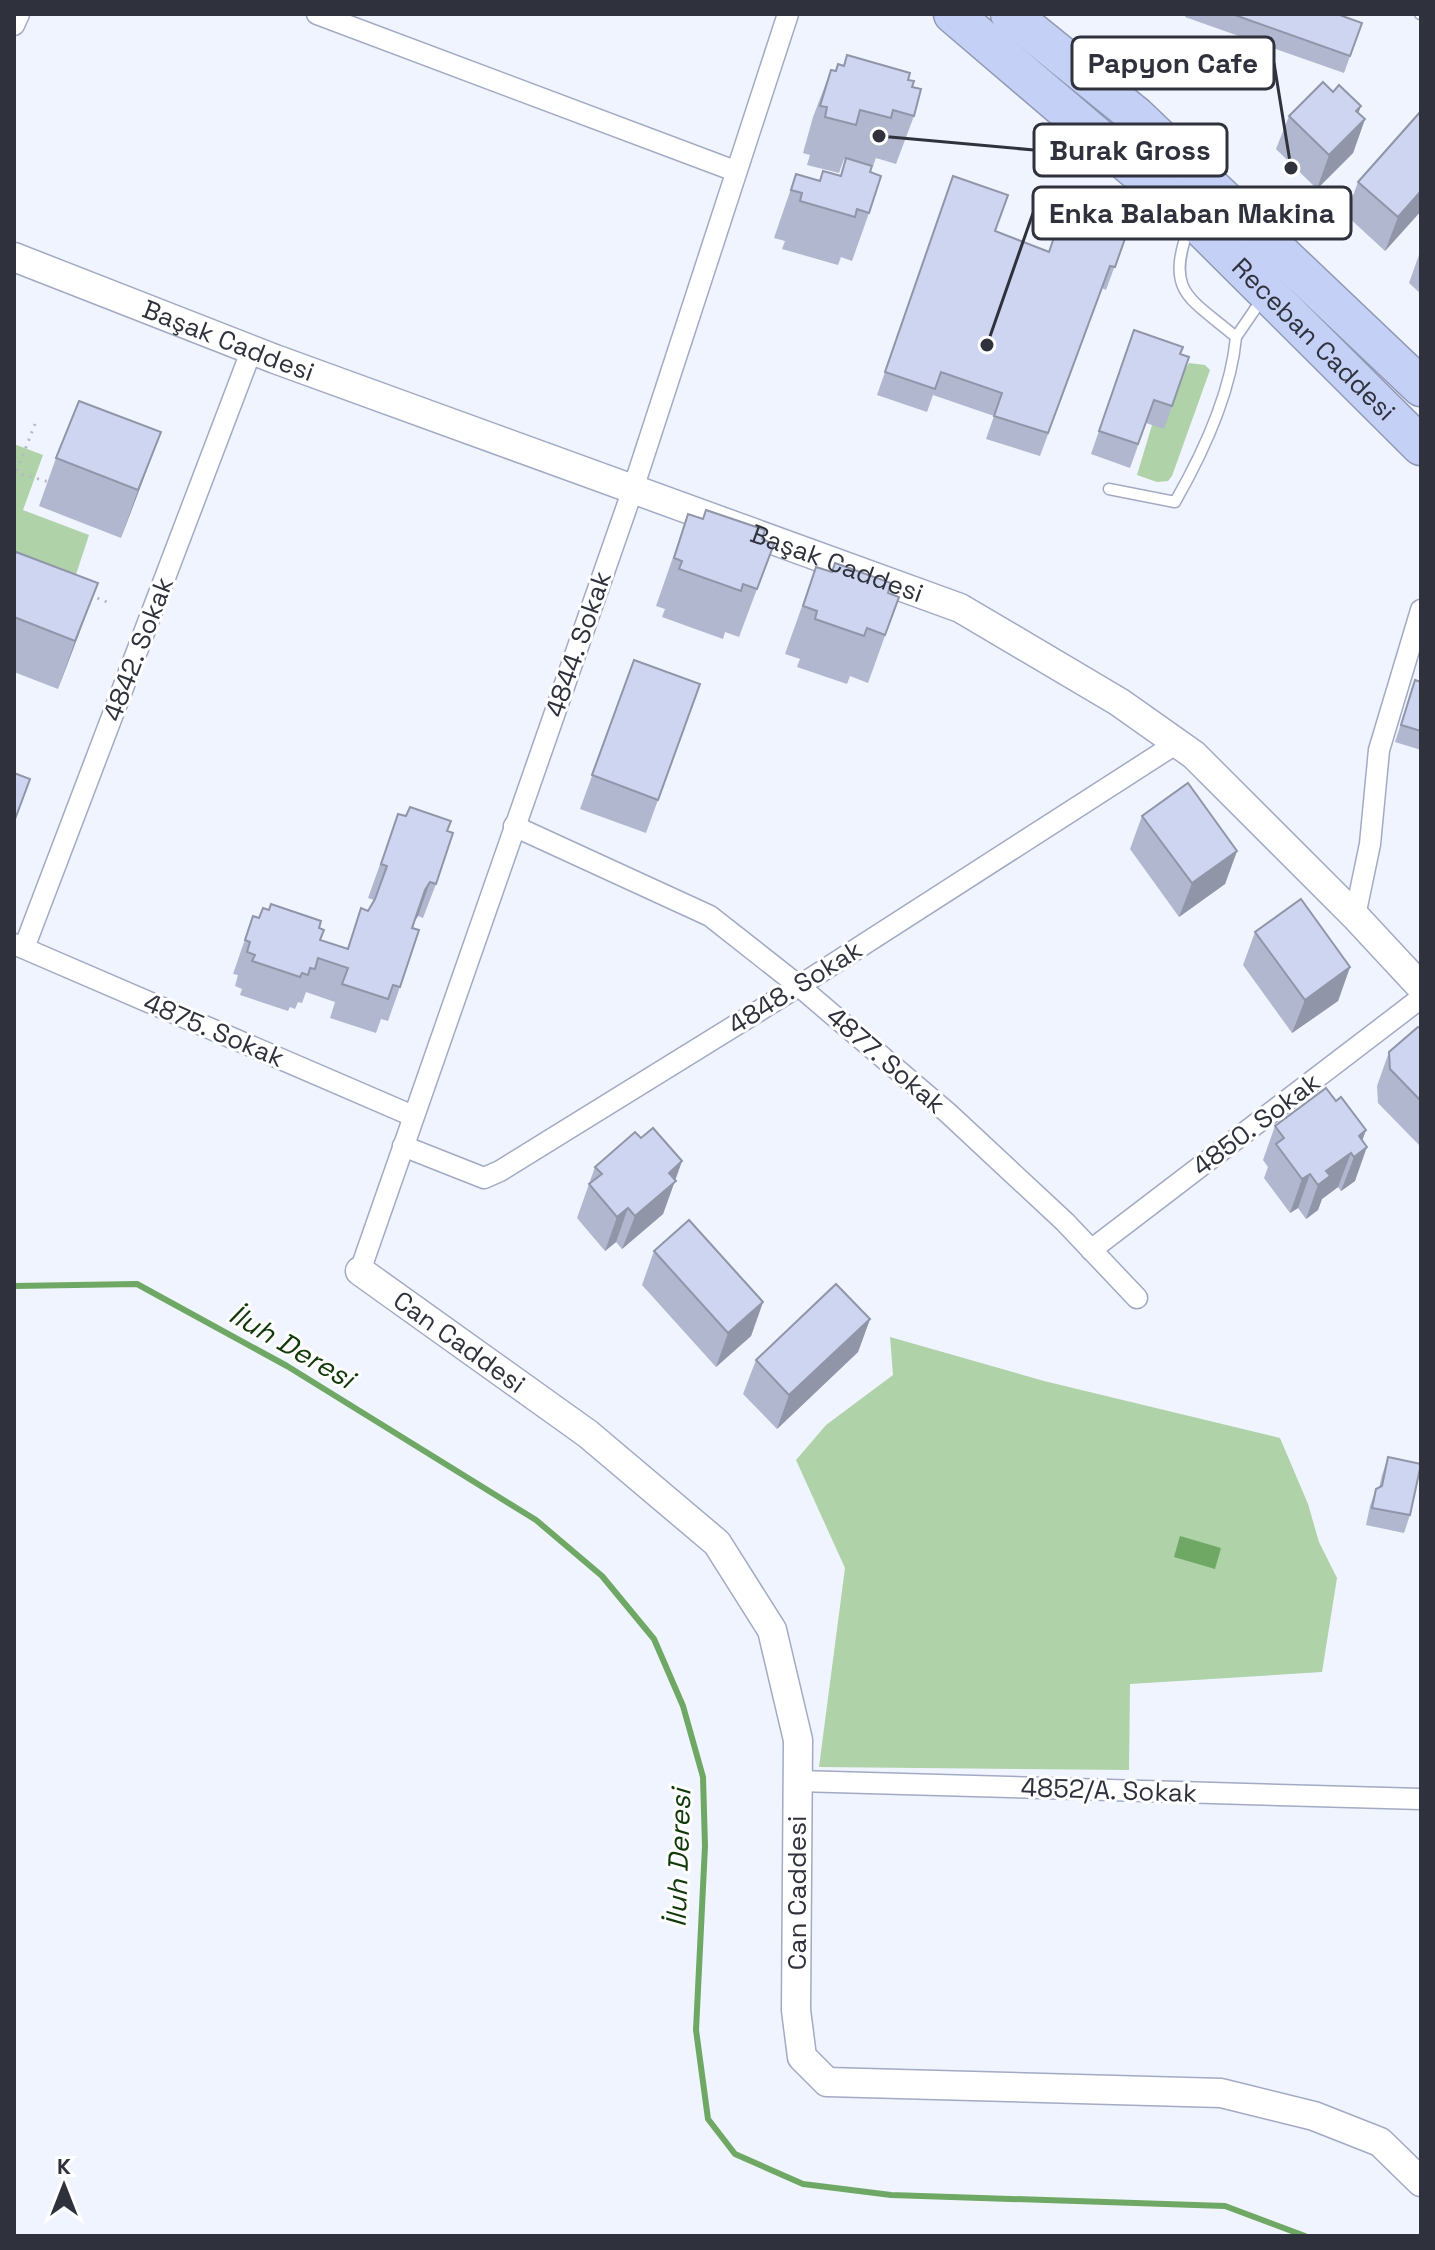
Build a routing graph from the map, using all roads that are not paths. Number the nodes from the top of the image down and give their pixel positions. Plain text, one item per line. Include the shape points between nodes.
1 (19, 14) edge
2 (317, 14) edge
3 (788, 14) edge
4 (953, 14) edge
5 (1010, 14) edge
6 (14, 25) edge
7 (735, 171) junction
8 (1192, 218) junction
9 (14, 257) edge
10 (1268, 294) junction
11 (1236, 337) junction
12 (252, 349) junction
13 (1421, 387) edge
14 (1421, 446) edge
15 (633, 489) junction
16 (1109, 489) dead end
17 (1421, 610) edge
18 (1177, 743) junction
19 (514, 826) junction
20 (1355, 916) junction
21 (19, 946) edge
22 (799, 986) junction
23 (1421, 987) edge
24 (1421, 998) edge
25 (413, 1116) junction
26 (403, 1146) junction
27 (1091, 1250) junction
28 (360, 1271) joint
29 (1137, 1298) dead end
30 (798, 1781) junction
31 (1421, 1799) edge
32 (1421, 2182) edge

1 - 6 street
2 - 7 street
3 - 7 street, 4844. Sokak
4 - 8 highway, Receban Caddesi
5 - 13 highway, Receban Caddesi via 1136,116
7 - 15 street, 4844. Sokak
8 - 10 highway, Receban Caddesi
8 - 11 lane via 1177,261 1184,294
9 - 12 street, Başak Caddesi
10 - 11 lane
10 - 14 highway, Receban Caddesi
11 - 16 lane via 1233,368 1175,502
12 - 15 street, Başak Caddesi
12 - 21 street, 4842. Sokak
15 - 18 street, Başak Caddesi via 960,608 1119,702
15 - 19 street, 4844. Sokak
17 - 20 street via 1379,750 1370,844
18 - 20 street, Başak Caddesi
18 - 22 street, 4848. Sokak
19 - 22 street, 4877. Sokak via 710,916
19 - 25 street, 4844. Sokak
20 - 23 street, Başak Caddesi
21 - 25 street, 4875. Sokak
22 - 26 street, 4848. Sokak via 484,1178
22 - 27 street, 4877. Sokak via 948,1113
24 - 27 street, 4850. Sokak
25 - 26 street, 4844. Sokak
26 - 28 street, 4844. Sokak
27 - 29 street, 4877. Sokak
28 - 30 street, Can Caddesi via 588,1434 717,1543 772,1630 798,1740
30 - 31 street, 4852/A. Sokak
30 - 32 street, Can Caddesi via 796,2010 802,2057 827,2082 1221,2093 1314,2116 1380,2142

